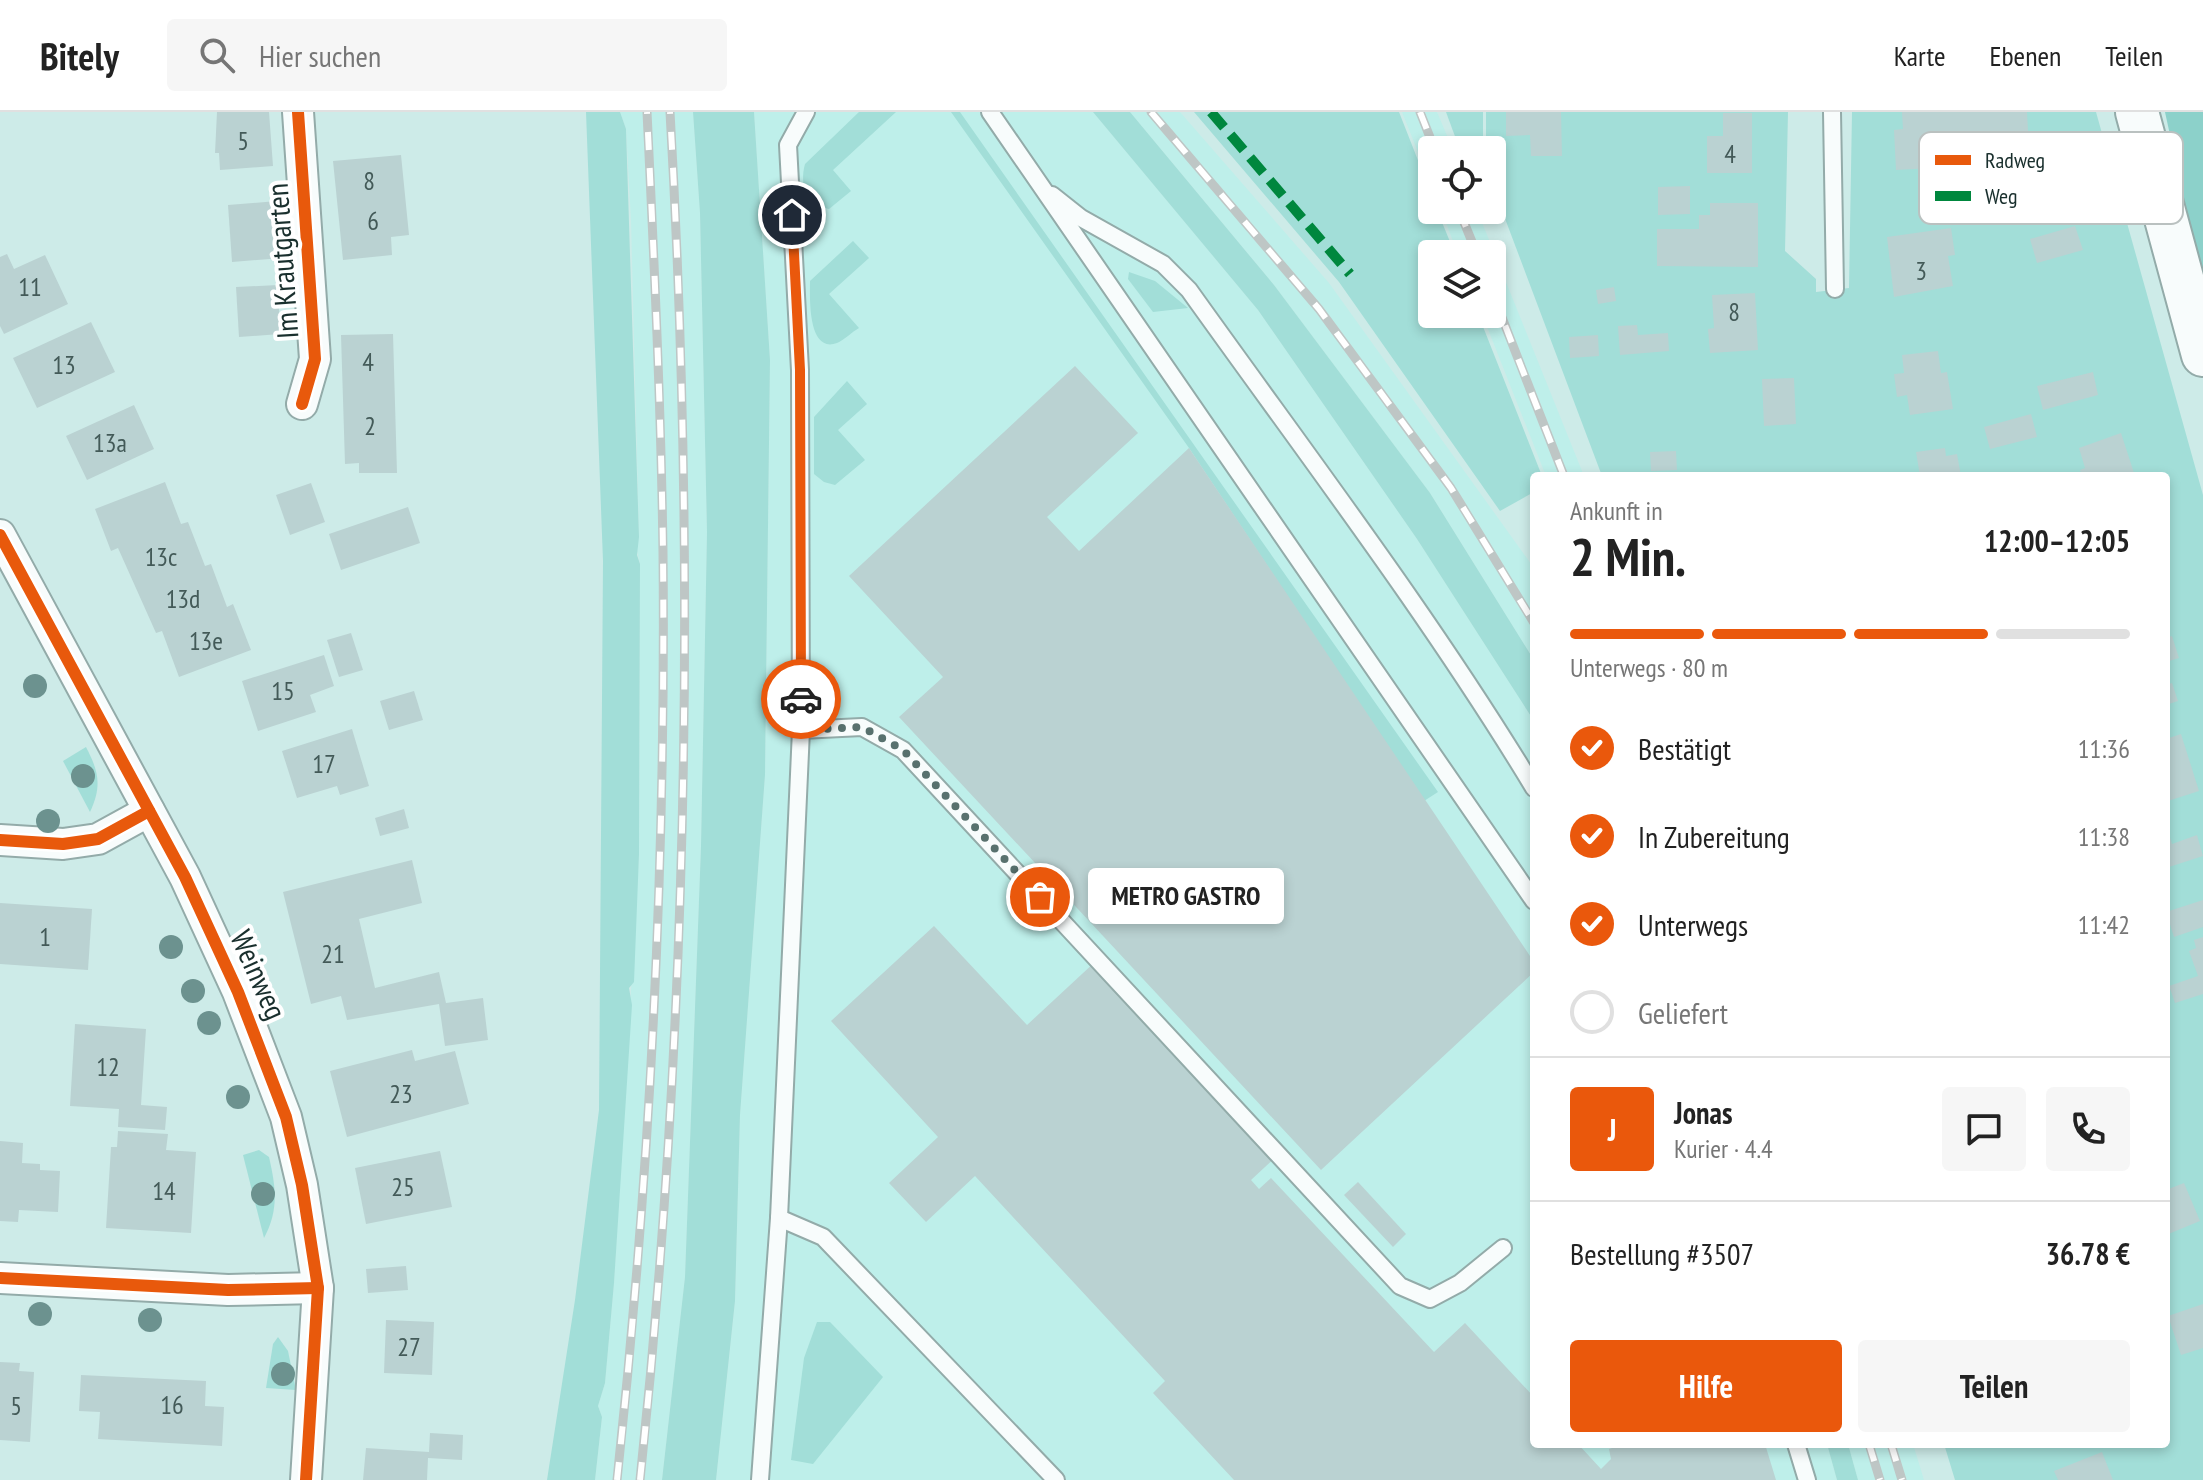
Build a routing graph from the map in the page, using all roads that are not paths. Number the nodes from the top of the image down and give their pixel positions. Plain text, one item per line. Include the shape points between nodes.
1 (298, 112) edge
2 (990, 112) edge
3 (1832, 112) edge
4 (2137, 112) edge
5 (801, 114) edge
6 (2142, 132) edge
7 (1038, 184) junction
8 (2167, 224) edge
9 (1835, 289) dead end
10 (2203, 355) edge
11 (302, 404) dead end
12 (0, 535) edge
13 (801, 730) junction
14 (1530, 782) edge
15 (149, 811) junction
16 (0, 840) edge
17 (1530, 895) edge
18 (779, 1218) junction
19 (1503, 1248) dead end
20 (0, 1278) edge
21 (318, 1288) junction
22 (1797, 1448) edge
23 (306, 1480) edge
24 (760, 1480) edge
25 (1056, 1480) edge
26 (1807, 1480) edge

1 - 11 street, Im Krautgarten via 315,359
2 - 7 lane
3 - 9 lane
4 - 6 main road
5 - 13 lane via 788,145 800,370
7 - 14 lane via 1081,218 1163,264 1189,290 1343,505
7 - 17 lane
8 - 10 main road
12 - 15 street, Weinweg
13 - 18 lane
13 - 19 lane via 862,727 903,750 1400,1286 1430,1299 1460,1283
15 - 16 street via 98,839 63,844
15 - 21 street, Weinweg via 185,877 271,1072 302,1185
18 - 24 lane
18 - 25 lane via 823,1237
20 - 21 street via 228,1290
21 - 23 street, Weinweg
22 - 26 lane

